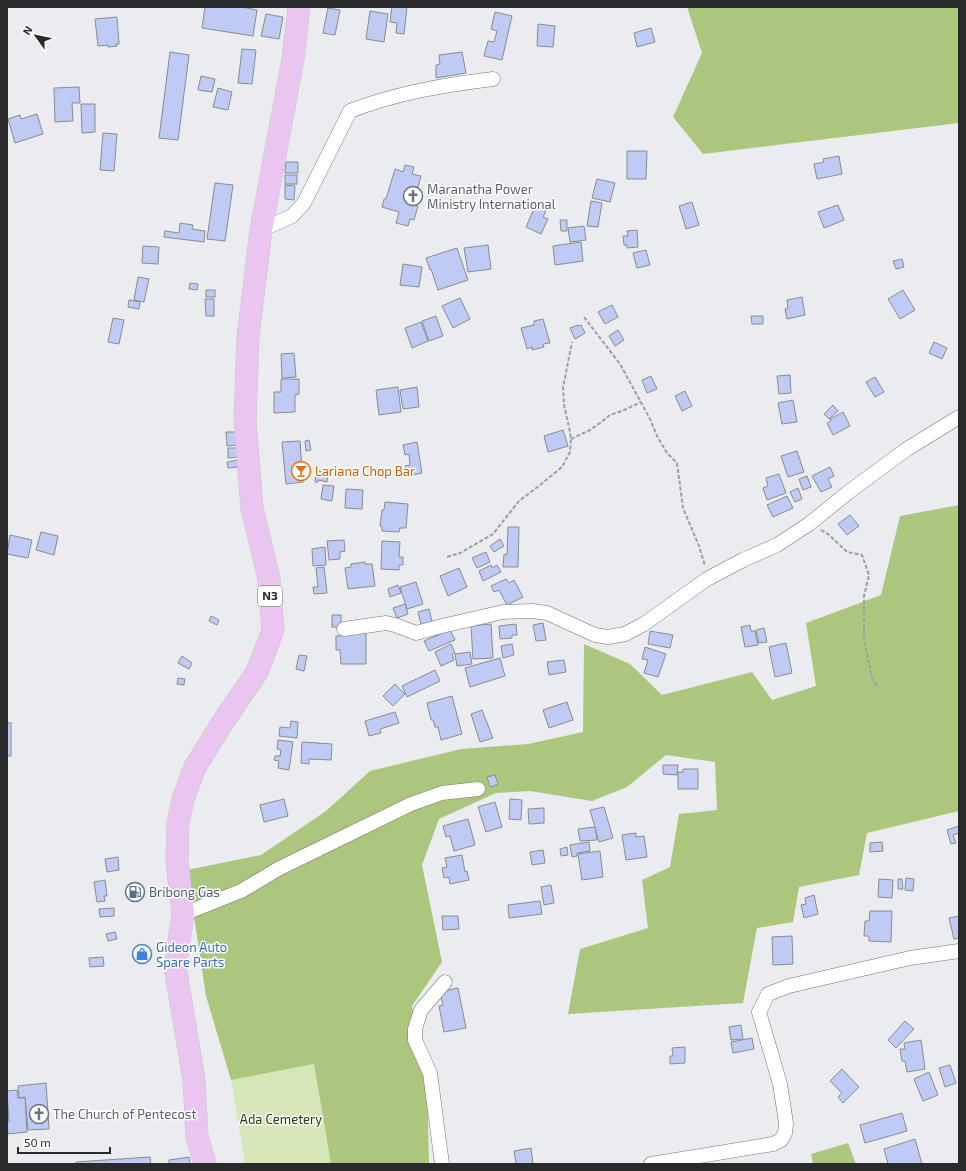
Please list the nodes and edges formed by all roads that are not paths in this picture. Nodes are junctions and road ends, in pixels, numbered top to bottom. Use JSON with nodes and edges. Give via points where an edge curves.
{"nodes":[{"id":1,"x":298,"y":7,"type":"edge"},
{"id":2,"x":493,"y":79,"type":"dead end"},
{"id":3,"x":261,"y":230,"type":"junction"},
{"id":4,"x":959,"y":417,"type":"edge"},
{"id":5,"x":344,"y":628,"type":"dead end"},
{"id":6,"x":478,"y":789,"type":"dead end"},
{"id":7,"x":183,"y":914,"type":"junction"},
{"id":8,"x":959,"y":951,"type":"edge"},
{"id":9,"x":445,"y":982,"type":"dead end"},
{"id":10,"x":205,"y":1164,"type":"edge"},
{"id":11,"x":442,"y":1164,"type":"edge"},
{"id":12,"x":651,"y":1164,"type":"edge"}],
"edges":[{"from":1,"to":3,"type":"main road","number":"N3","via":[[293,59]]},
{"from":2,"to":3,"type":"street","via":[[428,88],[350,111],[304,203],[292,216]]},
{"from":3,"to":7,"type":"main road","number":"N3","via":[[248,337],[245,421],[252,508],[269,579],[273,630],[257,672],[195,767],[183,800],[178,824],[177,860]]},
{"from":4,"to":5,"type":"street","via":[[907,449],[809,524],[777,545],[707,579],[626,634],[608,637],[594,635],[547,613],[532,611],[503,612],[416,633],[386,624]]},
{"from":6,"to":7,"type":"street","via":[[442,793],[410,804],[278,869],[241,891]]},
{"from":7,"to":10,"type":"main road","number":"N3","via":[[175,967],[194,1080],[197,1136]]},
{"from":8,"to":12,"type":"street","via":[[910,958],[789,986],[768,994],[759,1012],[780,1084],[786,1123],[786,1132],[781,1140],[773,1144]]},
{"from":9,"to":11,"type":"street","via":[[421,1010],[415,1029],[415,1040],[430,1073]]}]}
